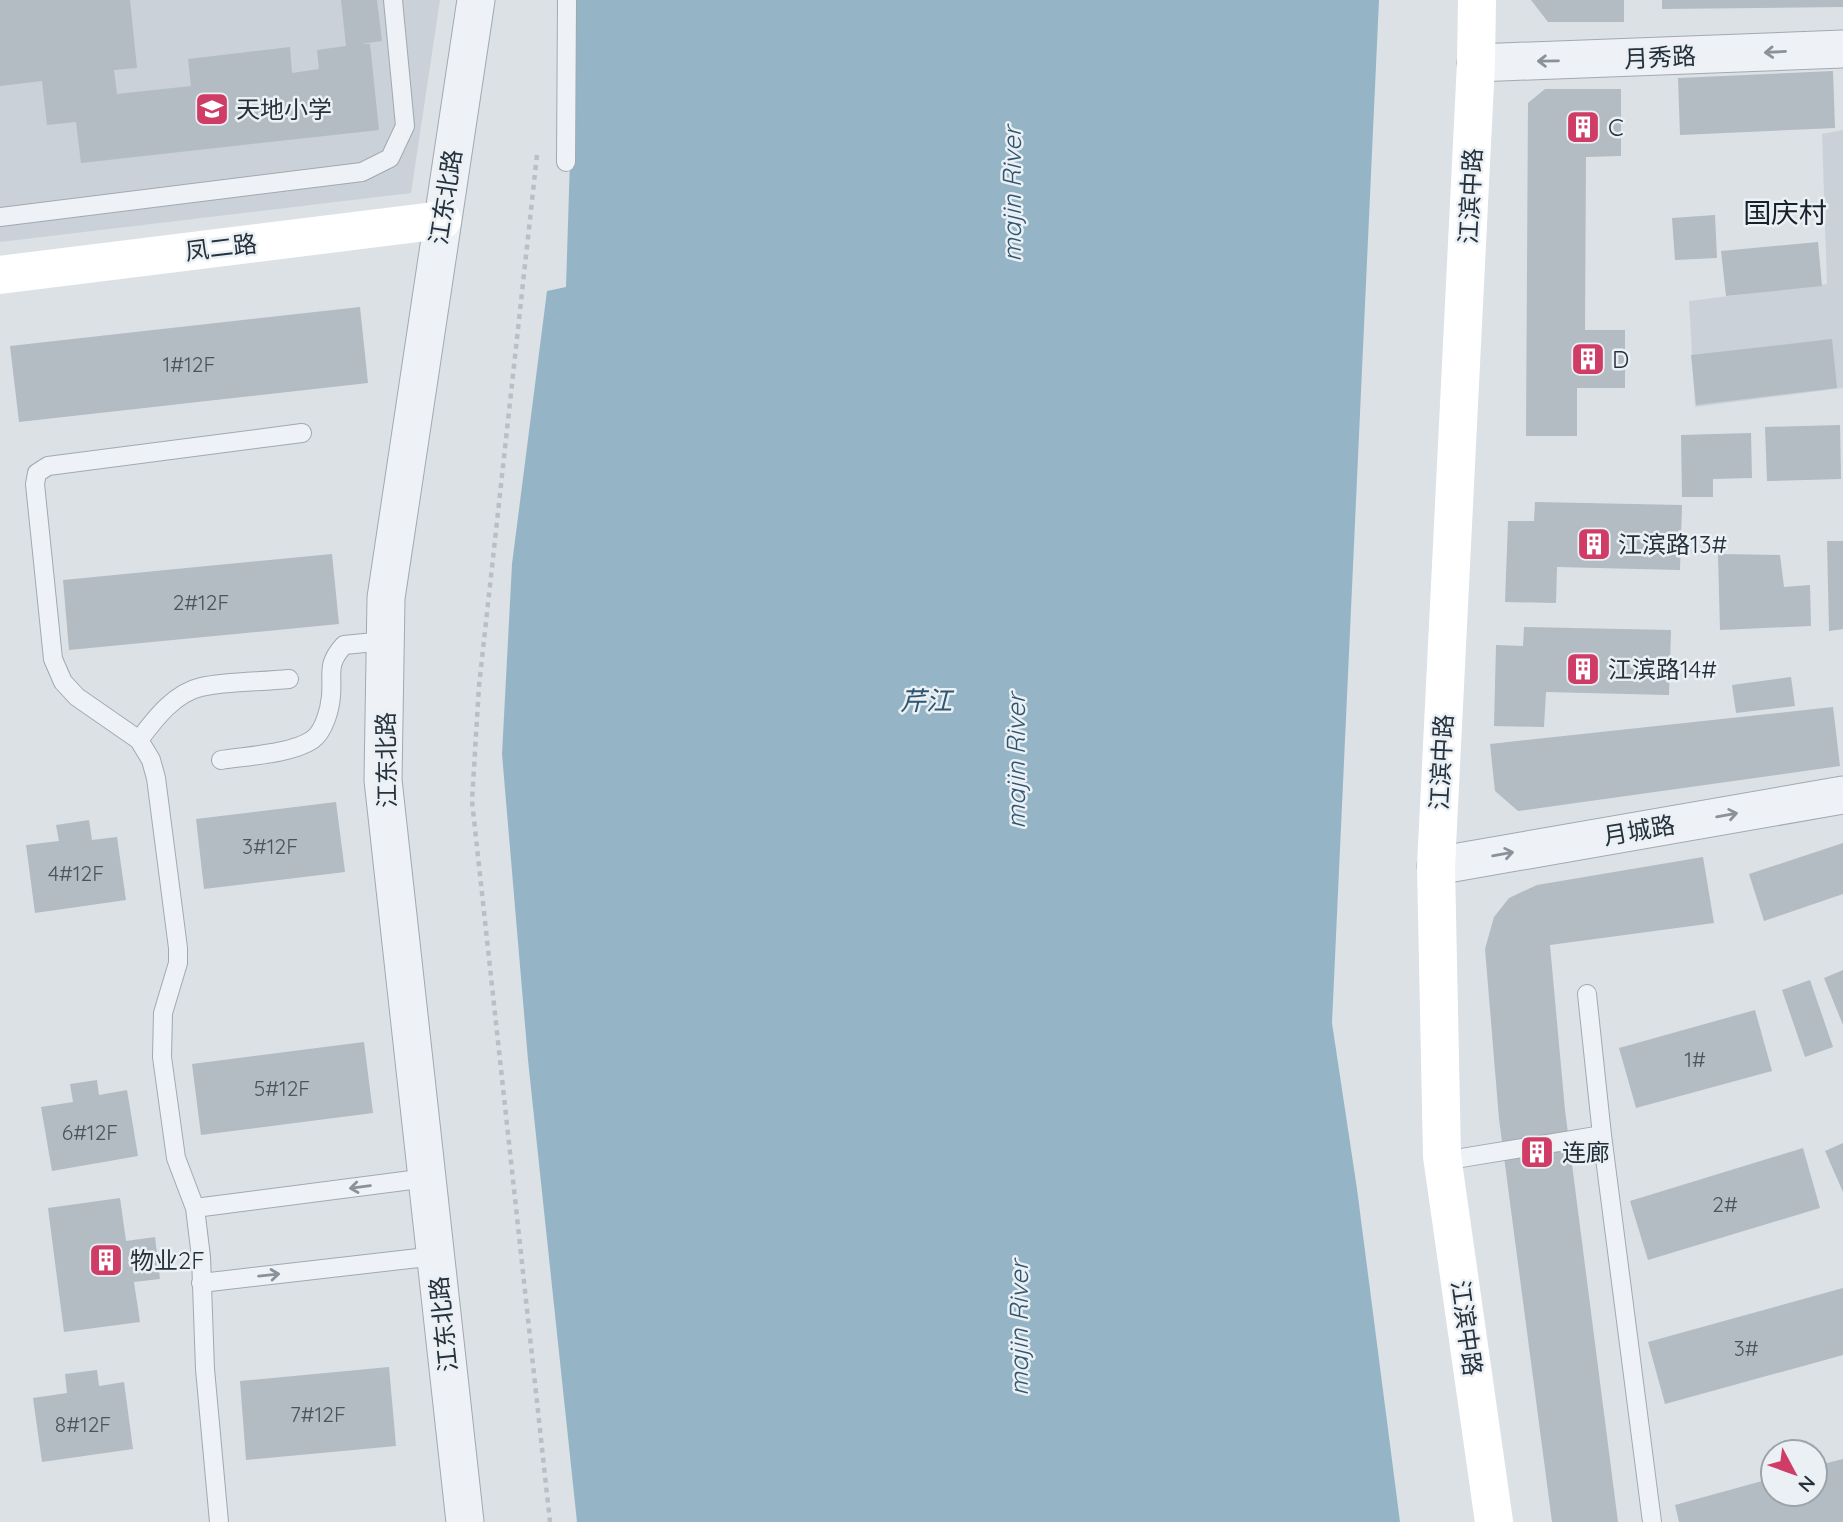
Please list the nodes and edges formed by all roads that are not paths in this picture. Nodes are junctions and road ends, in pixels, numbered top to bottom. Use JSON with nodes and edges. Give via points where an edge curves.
{"nodes":[{"id":1,"x":393,"y":0,"type":"edge"},
{"id":2,"x":476,"y":0,"type":"edge"},
{"id":3,"x":567,"y":0,"type":"edge"},
{"id":4,"x":1477,"y":0,"type":"edge"},
{"id":5,"x":1843,"y":48,"type":"edge"},
{"id":6,"x":1476,"y":63,"type":"junction"},
{"id":7,"x":566,"y":162,"type":"dead end"},
{"id":8,"x":0,"y":217,"type":"edge"},
{"id":9,"x":442,"y":220,"type":"junction"},
{"id":10,"x":0,"y":275,"type":"edge"},
{"id":11,"x":302,"y":433,"type":"dead end"},
{"id":12,"x":385,"y":640,"type":"junction"},
{"id":13,"x":289,"y":679,"type":"dead end"},
{"id":14,"x":139,"y":740,"type":"junction"},
{"id":15,"x":221,"y":760,"type":"dead end"},
{"id":16,"x":1843,"y":795,"type":"edge"},
{"id":17,"x":1436,"y":866,"type":"junction"},
{"id":18,"x":1587,"y":994,"type":"dead end"},
{"id":19,"x":1602,"y":1135,"type":"junction"},
{"id":20,"x":1443,"y":1161,"type":"junction"},
{"id":21,"x":427,"y":1178,"type":"junction"},
{"id":22,"x":195,"y":1208,"type":"junction"},
{"id":23,"x":436,"y":1256,"type":"junction"},
{"id":24,"x":201,"y":1283,"type":"junction"},
{"id":25,"x":219,"y":1522,"type":"edge"},
{"id":26,"x":466,"y":1522,"type":"edge"},
{"id":27,"x":1494,"y":1522,"type":"edge"},
{"id":28,"x":1652,"y":1522,"type":"edge"}],
"edges":[{"from":1,"to":8,"type":"lane","via":[[405,126],[390,158],[362,172]]},
{"from":2,"to":9,"type":"street","name":"江东北路"},
{"from":3,"to":7,"type":"lane"},
{"from":4,"to":6,"type":"main road","name":"江滨中路"},
{"from":5,"to":6,"type":"street","name":"月秀路","one_way":true},
{"from":6,"to":17,"type":"main road","name":"江滨中路"},
{"from":9,"to":10,"type":"main road","name":"凤二路"},
{"from":9,"to":12,"type":"street","name":"江东北路","via":[[386,598]]},
{"from":11,"to":14,"type":"lane","via":[[48,466],[37,473],[53,659],[77,697]]},
{"from":12,"to":15,"type":"lane","via":[[344,645],[335,655],[330,669],[331,697],[324,724],[313,740]]},
{"from":12,"to":21,"type":"street","name":"江东北路","via":[[383,780]]},
{"from":13,"to":14,"type":"lane","via":[[199,687],[178,698]]},
{"from":14,"to":22,"type":"lane","via":[[156,778],[178,948],[163,1013],[162,1057],[176,1158]]},
{"from":17,"to":16,"type":"street","name":"月城路","one_way":true},
{"from":17,"to":20,"type":"main road","name":"江滨中路"},
{"from":18,"to":19,"type":"lane"},
{"from":19,"to":20,"type":"lane"},
{"from":19,"to":28,"type":"lane"},
{"from":20,"to":27,"type":"main road","name":"江滨中路"},
{"from":21,"to":22,"type":"lane","one_way":true},
{"from":21,"to":23,"type":"street","name":"江东北路"},
{"from":22,"to":24,"type":"lane"},
{"from":24,"to":23,"type":"lane","one_way":true},
{"from":23,"to":26,"type":"street","name":"江东北路"},
{"from":24,"to":25,"type":"lane"}]}
